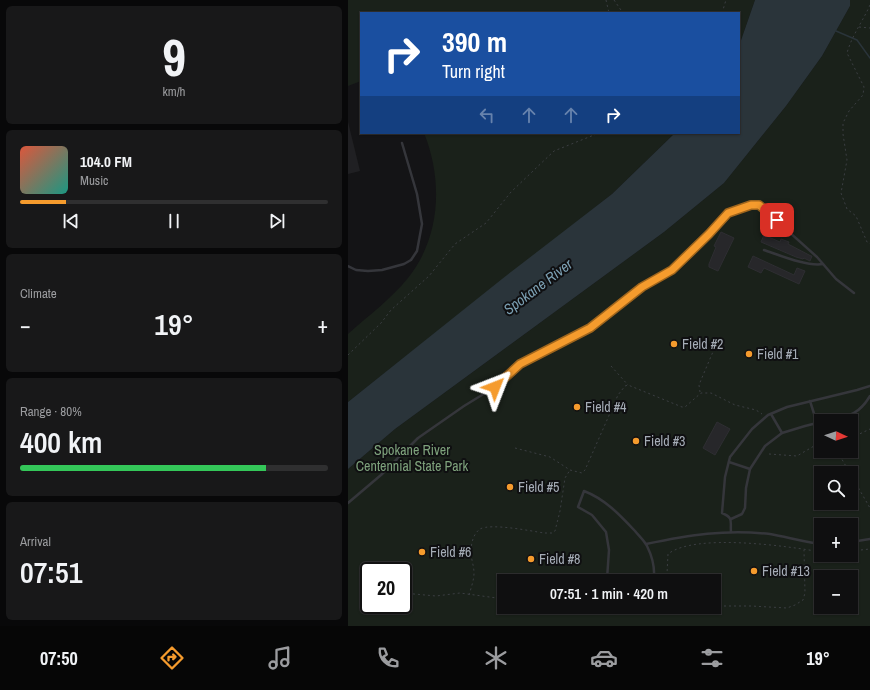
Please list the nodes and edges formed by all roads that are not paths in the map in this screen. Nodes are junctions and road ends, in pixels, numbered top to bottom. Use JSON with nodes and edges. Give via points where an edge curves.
{"nodes":[{"id":1,"x":402,"y":143,"type":"dead end"},
{"id":2,"x":764,"y":250,"type":"dead end"},
{"id":3,"x":823,"y":264,"type":"junction"},
{"id":4,"x":348,"y":266,"type":"edge"},
{"id":5,"x":854,"y":293,"type":"dead end"},
{"id":6,"x":870,"y":386,"type":"edge"},
{"id":7,"x":870,"y":396,"type":"edge"},
{"id":8,"x":810,"y":401,"type":"junction"},
{"id":9,"x":771,"y":414,"type":"junction"},
{"id":10,"x":814,"y":414,"type":"edge"},
{"id":11,"x":855,"y":414,"type":"edge"},
{"id":12,"x":814,"y":424,"type":"edge"},
{"id":13,"x":782,"y":433,"type":"junction"},
{"id":14,"x":729,"y":462,"type":"junction"},
{"id":15,"x":750,"y":469,"type":"junction"},
{"id":16,"x":348,"y":503,"type":"edge"},
{"id":17,"x":731,"y":520,"type":"junction"},
{"id":18,"x":731,"y":532,"type":"junction"},
{"id":19,"x":870,"y":539,"type":"edge"},
{"id":20,"x":858,"y":541,"type":"edge"},
{"id":21,"x":814,"y":543,"type":"edge"},
{"id":22,"x":646,"y":544,"type":"junction"},
{"id":23,"x":607,"y":574,"type":"edge"},
{"id":24,"x":654,"y":574,"type":"edge"}],
"edges":[{"from":1,"to":4,"type":"lane","via":[[417,194],[422,224],[417,251],[411,260],[404,264],[382,270],[356,270]]},
{"from":2,"to":3,"type":"lane","via":[[800,262]]},
{"from":3,"to":5,"type":"lane","via":[[836,279]]},
{"from":3,"to":16,"type":"lane","via":[[759,205],[728,213],[672,270],[642,287],[590,328],[520,364],[495,387],[418,438]]},
{"from":6,"to":8,"type":"lane"},
{"from":7,"to":11,"type":"lane"},
{"from":8,"to":9,"type":"lane"},
{"from":8,"to":10,"type":"lane"},
{"from":9,"to":13,"type":"lane"},
{"from":9,"to":14,"type":"lane","via":[[752,429],[730,457]]},
{"from":12,"to":13,"type":"lane"},
{"from":13,"to":15,"type":"lane","via":[[765,446]]},
{"from":14,"to":15,"type":"lane"},
{"from":14,"to":17,"type":"lane","via":[[722,513]]},
{"from":15,"to":17,"type":"lane","via":[[745,508],[742,514]]},
{"from":17,"to":18,"type":"lane"},
{"from":18,"to":21,"type":"lane","via":[[769,534]]},
{"from":18,"to":22,"type":"lane","via":[[702,533]]},
{"from":19,"to":20,"type":"lane"},
{"from":22,"to":23,"type":"lane","via":[[610,505],[584,491],[578,507],[592,514],[606,532],[609,550]]},
{"from":22,"to":24,"type":"lane"}]}
